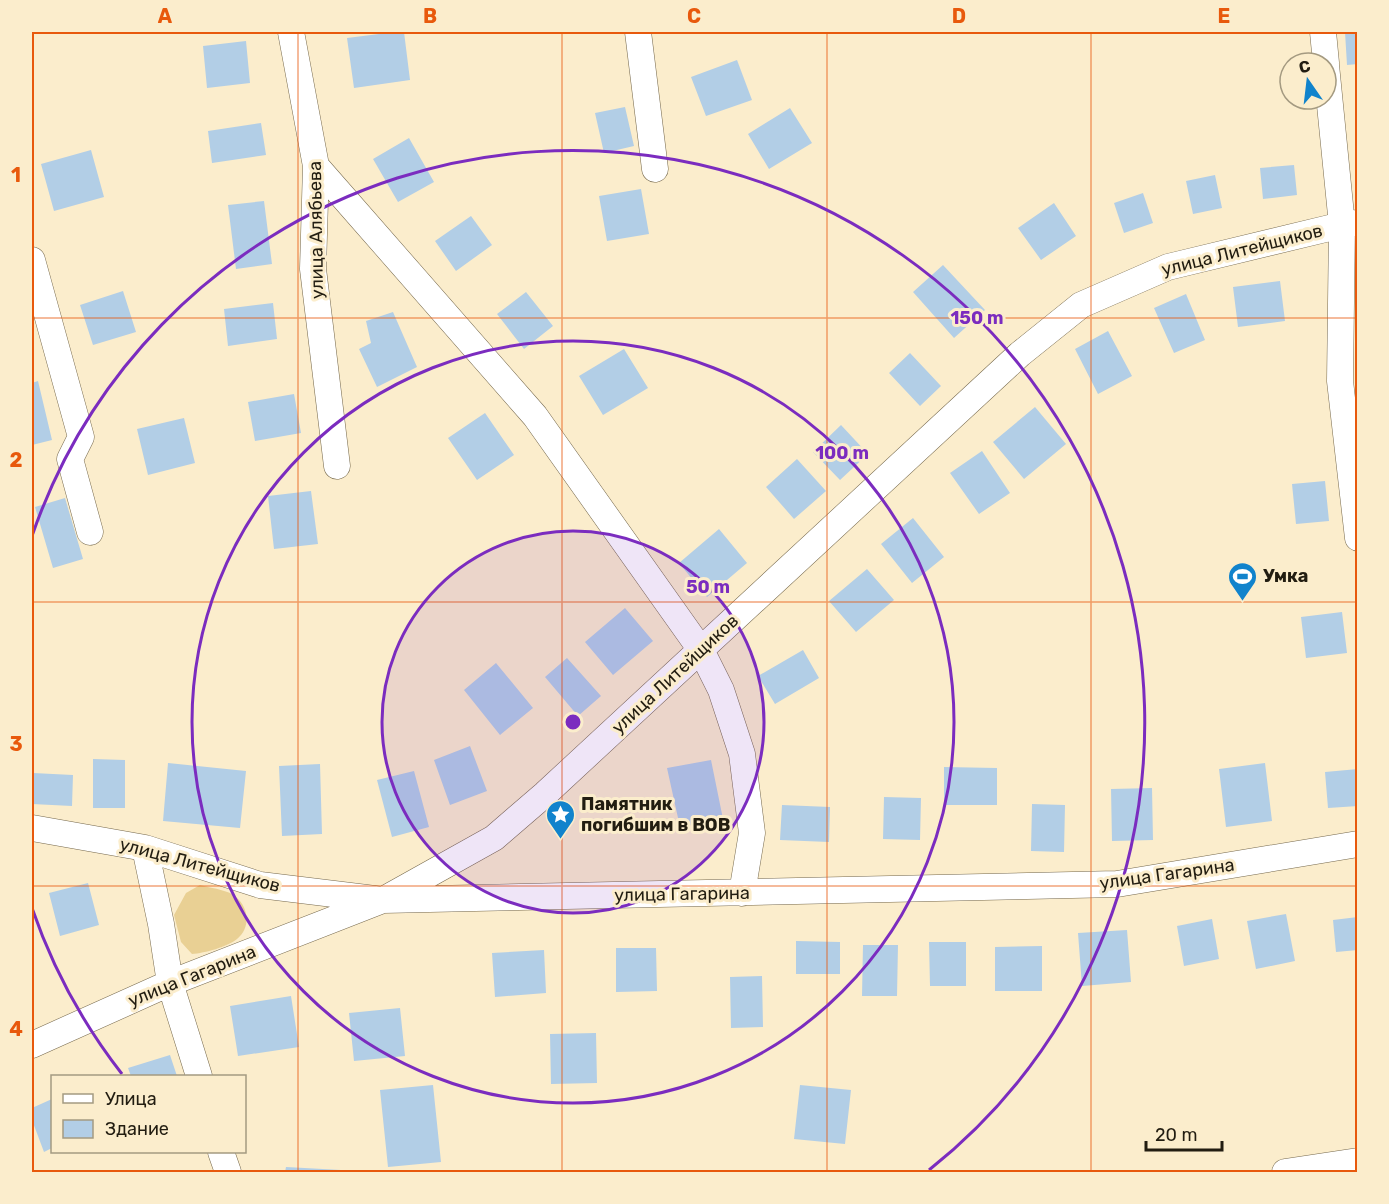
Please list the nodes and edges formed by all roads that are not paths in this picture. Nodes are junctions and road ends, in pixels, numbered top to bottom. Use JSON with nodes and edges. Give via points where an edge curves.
{"nodes":[{"id":1,"x":291,"y":32,"type":"edge"},
{"id":2,"x":638,"y":32,"type":"edge"},
{"id":3,"x":1323,"y":32,"type":"edge"},
{"id":4,"x":1325,"y":51,"type":"edge"},
{"id":5,"x":1333,"y":111,"type":"edge"},
{"id":6,"x":316,"y":166,"type":"junction"},
{"id":7,"x":655,"y":169,"type":"dead end"},
{"id":8,"x":1350,"y":224,"type":"edge"},
{"id":9,"x":32,"y":260,"type":"edge"},
{"id":10,"x":337,"y":466,"type":"dead end"},
{"id":11,"x":90,"y":532,"type":"dead end"},
{"id":12,"x":1358,"y":538,"type":"edge"},
{"id":13,"x":700,"y":650,"type":"junction"},
{"id":14,"x":32,"y":828,"type":"edge"},
{"id":15,"x":1358,"y":843,"type":"edge"},
{"id":16,"x":145,"y":848,"type":"junction"},
{"id":17,"x":742,"y":893,"type":"junction"},
{"id":18,"x":383,"y":900,"type":"junction"},
{"id":19,"x":170,"y":983,"type":"junction"},
{"id":20,"x":32,"y":1045,"type":"edge"},
{"id":21,"x":198,"y":1075,"type":"edge"},
{"id":22,"x":221,"y":1153,"type":"edge"},
{"id":23,"x":1358,"y":1161,"type":"edge"},
{"id":24,"x":228,"y":1173,"type":"edge"},
{"id":25,"x":1285,"y":1173,"type":"edge"}],
"edges":[{"from":1,"to":6,"type":"street","name":"улица Алябьева"},
{"from":2,"to":7,"type":"street"},
{"from":3,"to":4,"type":"street"},
{"from":5,"to":8,"type":"street"},
{"from":6,"to":10,"type":"street","name":"улица Алябьева","via":[[313,269]]},
{"from":6,"to":13,"type":"street","via":[[535,416]]},
{"from":8,"to":12,"type":"street","via":[[1340,381]]},
{"from":8,"to":13,"type":"street","name":"улица Литейщиков","via":[[1168,267],[1081,305],[1020,354]]},
{"from":9,"to":11,"type":"street","via":[[81,437],[70,459]]},
{"from":13,"to":17,"type":"street","via":[[721,690],[742,754],[752,833]]},
{"from":13,"to":18,"type":"street","name":"улица Литейщиков","via":[[494,838]]},
{"from":14,"to":16,"type":"street","name":"улица Литейщиков"},
{"from":15,"to":17,"type":"street","name":"улица Гагарина","via":[[1117,884]]},
{"from":16,"to":18,"type":"street","name":"улица Литейщиков","via":[[261,885]]},
{"from":16,"to":19,"type":"street"},
{"from":17,"to":18,"type":"street","name":"улица Гагарина"},
{"from":18,"to":19,"type":"street","name":"улица Гагарина"},
{"from":19,"to":20,"type":"street","name":"улица Гагарина"},
{"from":19,"to":21,"type":"street"},
{"from":22,"to":24,"type":"street"},
{"from":23,"to":25,"type":"street"}]}
